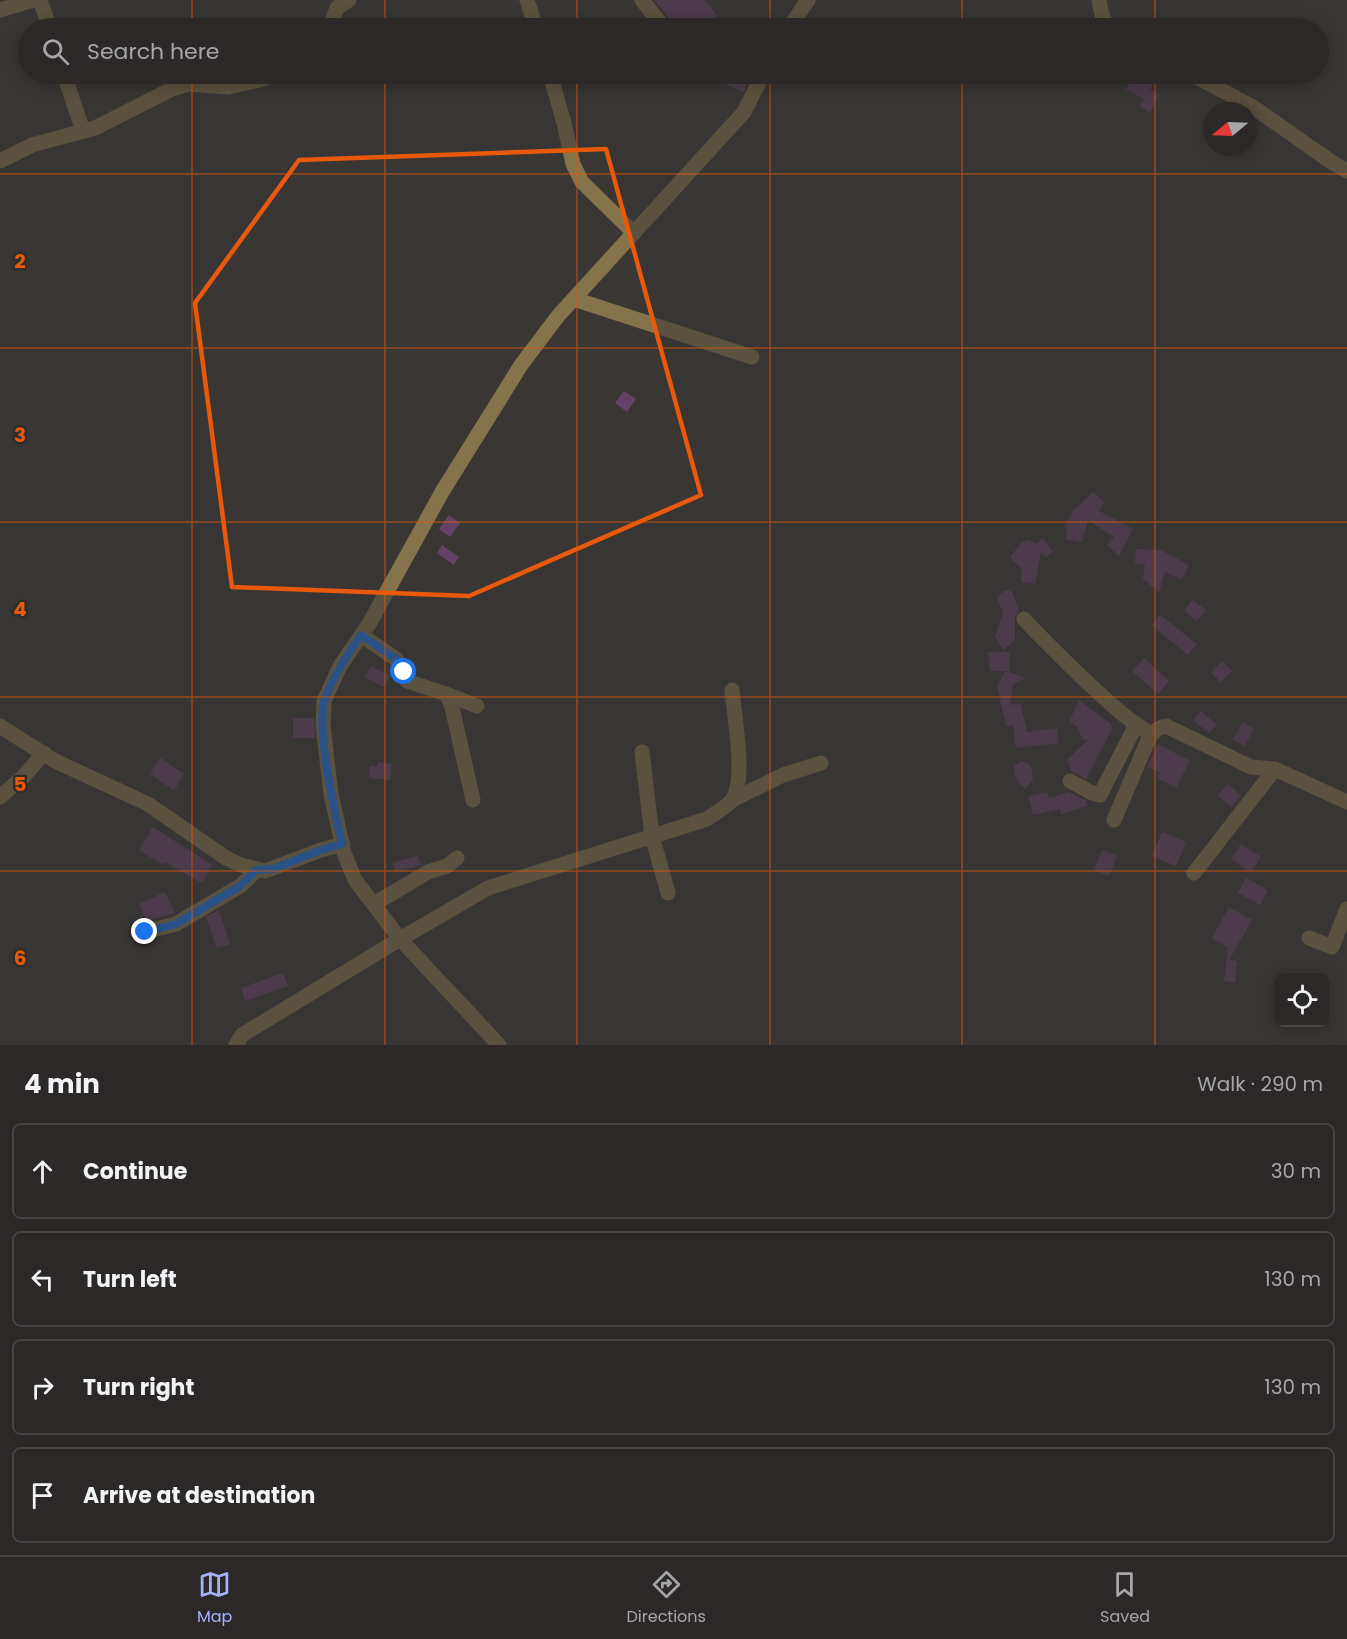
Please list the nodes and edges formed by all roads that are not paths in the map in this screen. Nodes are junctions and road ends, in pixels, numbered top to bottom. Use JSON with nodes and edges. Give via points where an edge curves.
{"nodes":[{"id":1,"x":33,"y":0,"type":"edge"},
{"id":2,"x":40,"y":0,"type":"edge"},
{"id":3,"x":349,"y":0,"type":"edge"},
{"id":4,"x":527,"y":0,"type":"edge"},
{"id":5,"x":642,"y":0,"type":"edge"},
{"id":6,"x":808,"y":0,"type":"edge"},
{"id":7,"x":1099,"y":0,"type":"edge"},
{"id":8,"x":0,"y":10,"type":"edge"},
{"id":9,"x":46,"y":18,"type":"edge"},
{"id":10,"x":334,"y":18,"type":"edge"},
{"id":11,"x":533,"y":18,"type":"edge"},
{"id":12,"x":656,"y":18,"type":"edge"},
{"id":13,"x":796,"y":18,"type":"edge"},
{"id":14,"x":1102,"y":18,"type":"edge"},
{"id":15,"x":67,"y":84,"type":"edge"},
{"id":16,"x":188,"y":84,"type":"edge"},
{"id":17,"x":188,"y":84,"type":"edge"},
{"id":18,"x":241,"y":84,"type":"edge"},
{"id":19,"x":552,"y":84,"type":"edge"},
{"id":20,"x":758,"y":84,"type":"edge"},
{"id":21,"x":1210,"y":84,"type":"edge"},
{"id":22,"x":83,"y":131,"type":"junction"},
{"id":23,"x":0,"y":161,"type":"edge"},
{"id":24,"x":1347,"y":171,"type":"edge"},
{"id":25,"x":634,"y":233,"type":"junction"},
{"id":26,"x":574,"y":299,"type":"junction"},
{"id":27,"x":752,"y":357,"type":"dead end"},
{"id":28,"x":1024,"y":619,"type":"dead end"},
{"id":29,"x":361,"y":635,"type":"junction"},
{"id":30,"x":732,"y":690,"type":"dead end"},
{"id":31,"x":446,"y":694,"type":"junction"},
{"id":32,"x":477,"y":706,"type":"dead end"},
{"id":33,"x":1136,"y":725,"type":"junction"},
{"id":34,"x":0,"y":726,"type":"edge"},
{"id":35,"x":1152,"y":734,"type":"junction"},
{"id":36,"x":642,"y":752,"type":"dead end"},
{"id":37,"x":44,"y":753,"type":"junction"},
{"id":38,"x":821,"y":763,"type":"dead end"},
{"id":39,"x":1275,"y":770,"type":"junction"},
{"id":40,"x":1070,"y":781,"type":"dead end"},
{"id":41,"x":0,"y":797,"type":"edge"},
{"id":42,"x":473,"y":800,"type":"dead end"},
{"id":43,"x":732,"y":800,"type":"junction"},
{"id":44,"x":1347,"y":802,"type":"edge"},
{"id":45,"x":1114,"y":820,"type":"dead end"},
{"id":46,"x":652,"y":836,"type":"junction"},
{"id":47,"x":342,"y":844,"type":"junction"},
{"id":48,"x":457,"y":858,"type":"dead end"},
{"id":49,"x":256,"y":870,"type":"junction"},
{"id":50,"x":1194,"y":873,"type":"dead end"},
{"id":51,"x":668,"y":893,"type":"dead end"},
{"id":52,"x":374,"y":904,"type":"junction"},
{"id":53,"x":1347,"y":909,"type":"edge"},
{"id":54,"x":145,"y":932,"type":"dead end"},
{"id":55,"x":1309,"y":938,"type":"dead end"},
{"id":56,"x":400,"y":939,"type":"junction"},
{"id":57,"x":236,"y":1045,"type":"edge"},
{"id":58,"x":499,"y":1045,"type":"edge"}],
"edges":[{"from":1,"to":8,"type":"street"},
{"from":2,"to":9,"type":"street"},
{"from":3,"to":10,"type":"street","via":[[337,8]]},
{"from":4,"to":11,"type":"street"},
{"from":5,"to":12,"type":"street"},
{"from":6,"to":13,"type":"street"},
{"from":7,"to":14,"type":"street"},
{"from":15,"to":22,"type":"street"},
{"from":16,"to":18,"type":"street"},
{"from":17,"to":22,"type":"street"},
{"from":19,"to":25,"type":"street","via":[[573,164],[582,182]]},
{"from":20,"to":25,"type":"street","via":[[744,112]]},
{"from":21,"to":24,"type":"street","via":[[1253,107]]},
{"from":22,"to":23,"type":"street","via":[[32,145]]},
{"from":25,"to":26,"type":"street"},
{"from":26,"to":27,"type":"street"},
{"from":26,"to":29,"type":"street","via":[[521,365],[442,492]]},
{"from":28,"to":33,"type":"street"},
{"from":29,"to":31,"type":"street","via":[[396,659],[408,681]]},
{"from":29,"to":47,"type":"street","via":[[340,666],[324,701],[331,794]]},
{"from":30,"to":43,"type":"street","via":[[739,764],[738,789]]},
{"from":31,"to":32,"type":"street"},
{"from":31,"to":42,"type":"street"},
{"from":33,"to":35,"type":"street"},
{"from":33,"to":40,"type":"street","via":[[1100,795]]},
{"from":34,"to":37,"type":"street"},
{"from":35,"to":39,"type":"street","via":[[1166,726],[1251,767]]},
{"from":35,"to":45,"type":"street"},
{"from":36,"to":46,"type":"street"},
{"from":37,"to":41,"type":"street"},
{"from":37,"to":49,"type":"street","via":[[148,804],[226,858]]},
{"from":38,"to":43,"type":"street","via":[[783,775]]},
{"from":39,"to":44,"type":"street"},
{"from":39,"to":50,"type":"street"},
{"from":43,"to":46,"type":"street","via":[[707,819]]},
{"from":46,"to":51,"type":"street"},
{"from":46,"to":56,"type":"street","via":[[488,888]]},
{"from":47,"to":49,"type":"street","via":[[273,869]]},
{"from":47,"to":52,"type":"street","via":[[355,880]]},
{"from":48,"to":52,"type":"street"},
{"from":49,"to":54,"type":"street","via":[[240,886],[176,924]]},
{"from":52,"to":56,"type":"street"},
{"from":53,"to":55,"type":"street","via":[[1332,947]]},
{"from":56,"to":57,"type":"street","via":[[242,1035]]},
{"from":56,"to":58,"type":"street"}]}
